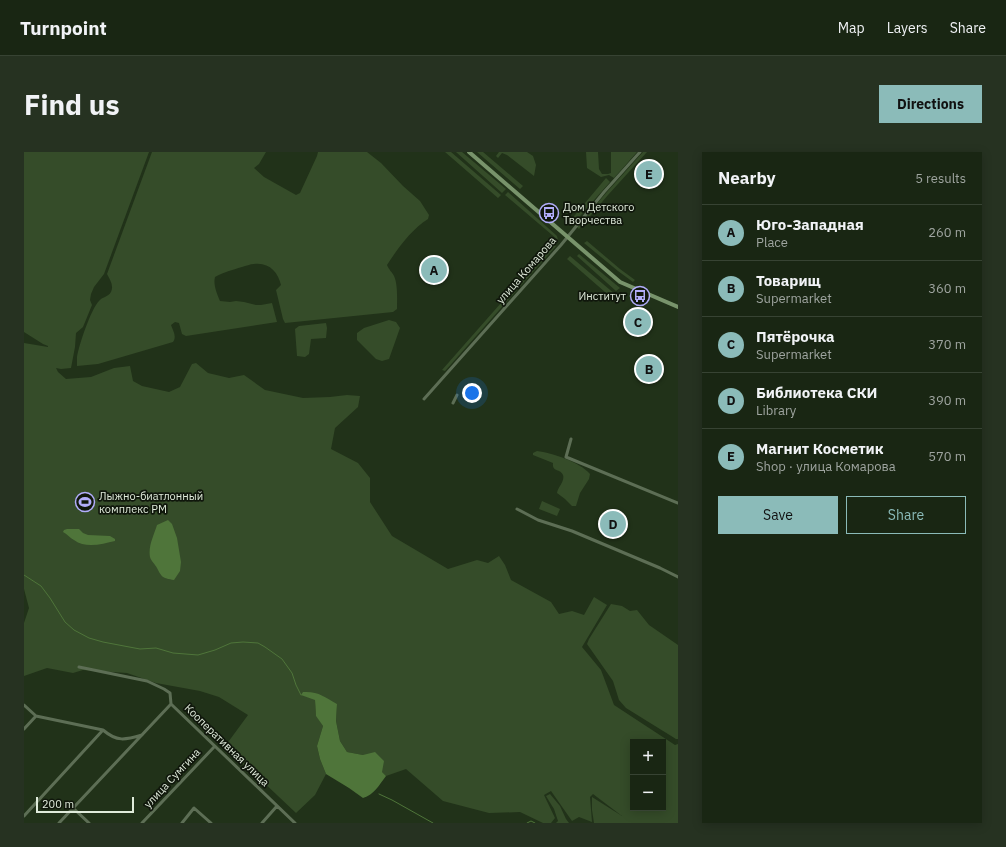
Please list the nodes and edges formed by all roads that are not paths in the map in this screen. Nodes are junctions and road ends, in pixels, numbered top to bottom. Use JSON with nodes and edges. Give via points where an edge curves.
{"nodes":[{"id":1,"x":469,"y":152,"type":"edge"},
{"id":2,"x":640,"y":152,"type":"edge"},
{"id":3,"x":567,"y":237,"type":"junction"},
{"id":4,"x":678,"y":307,"type":"edge"},
{"id":5,"x":457,"y":395,"type":"dead end"},
{"id":6,"x":424,"y":399,"type":"dead end"},
{"id":7,"x":453,"y":403,"type":"dead end"},
{"id":8,"x":571,"y":439,"type":"dead end"},
{"id":9,"x":678,"y":503,"type":"edge"},
{"id":10,"x":517,"y":509,"type":"dead end"},
{"id":11,"x":678,"y":577,"type":"edge"},
{"id":12,"x":79,"y":667,"type":"dead end"},
{"id":13,"x":171,"y":704,"type":"junction"},
{"id":14,"x":24,"y":705,"type":"edge"},
{"id":15,"x":36,"y":716,"type":"junction"},
{"id":16,"x":24,"y":729,"type":"edge"},
{"id":17,"x":103,"y":730,"type":"junction"},
{"id":18,"x":142,"y":735,"type":"junction"},
{"id":19,"x":215,"y":746,"type":"junction"},
{"id":20,"x":277,"y":806,"type":"junction"},
{"id":21,"x":73,"y":808,"type":"junction"},
{"id":22,"x":24,"y":816,"type":"edge"},
{"id":23,"x":59,"y":823,"type":"edge"},
{"id":24,"x":89,"y":823,"type":"edge"},
{"id":25,"x":142,"y":823,"type":"edge"},
{"id":26,"x":182,"y":823,"type":"edge"},
{"id":27,"x":211,"y":823,"type":"edge"},
{"id":28,"x":262,"y":823,"type":"edge"},
{"id":29,"x":295,"y":823,"type":"edge"}],
"edges":[{"from":1,"to":3,"type":"main road"},
{"from":2,"to":3,"type":"street","name":"улица Комарова"},
{"from":3,"to":4,"type":"main road","via":[[620,282]]},
{"from":3,"to":6,"type":"street","name":"улица Комарова"},
{"from":5,"to":7,"type":"street"},
{"from":8,"to":9,"type":"street","via":[[566,457]]},
{"from":10,"to":11,"type":"street"},
{"from":12,"to":13,"type":"street","name":"Кооперативная улица","via":[[147,681],[164,688],[170,694]]},
{"from":13,"to":18,"type":"street"},
{"from":13,"to":19,"type":"street","name":"Кооперативная улица"},
{"from":14,"to":15,"type":"street"},
{"from":15,"to":16,"type":"street"},
{"from":15,"to":17,"type":"street"},
{"from":17,"to":18,"type":"street","via":[[117,739],[124,740]]},
{"from":17,"to":22,"type":"street"},
{"from":18,"to":21,"type":"street"},
{"from":19,"to":20,"type":"street","name":"Кооперативная улица"},
{"from":19,"to":25,"type":"street","name":"улица Сумгина"},
{"from":20,"to":28,"type":"street"},
{"from":20,"to":29,"type":"street","name":"Кооперативная улица"},
{"from":21,"to":23,"type":"street"},
{"from":21,"to":24,"type":"street"},
{"from":26,"to":27,"type":"street","via":[[194,808]]}]}
